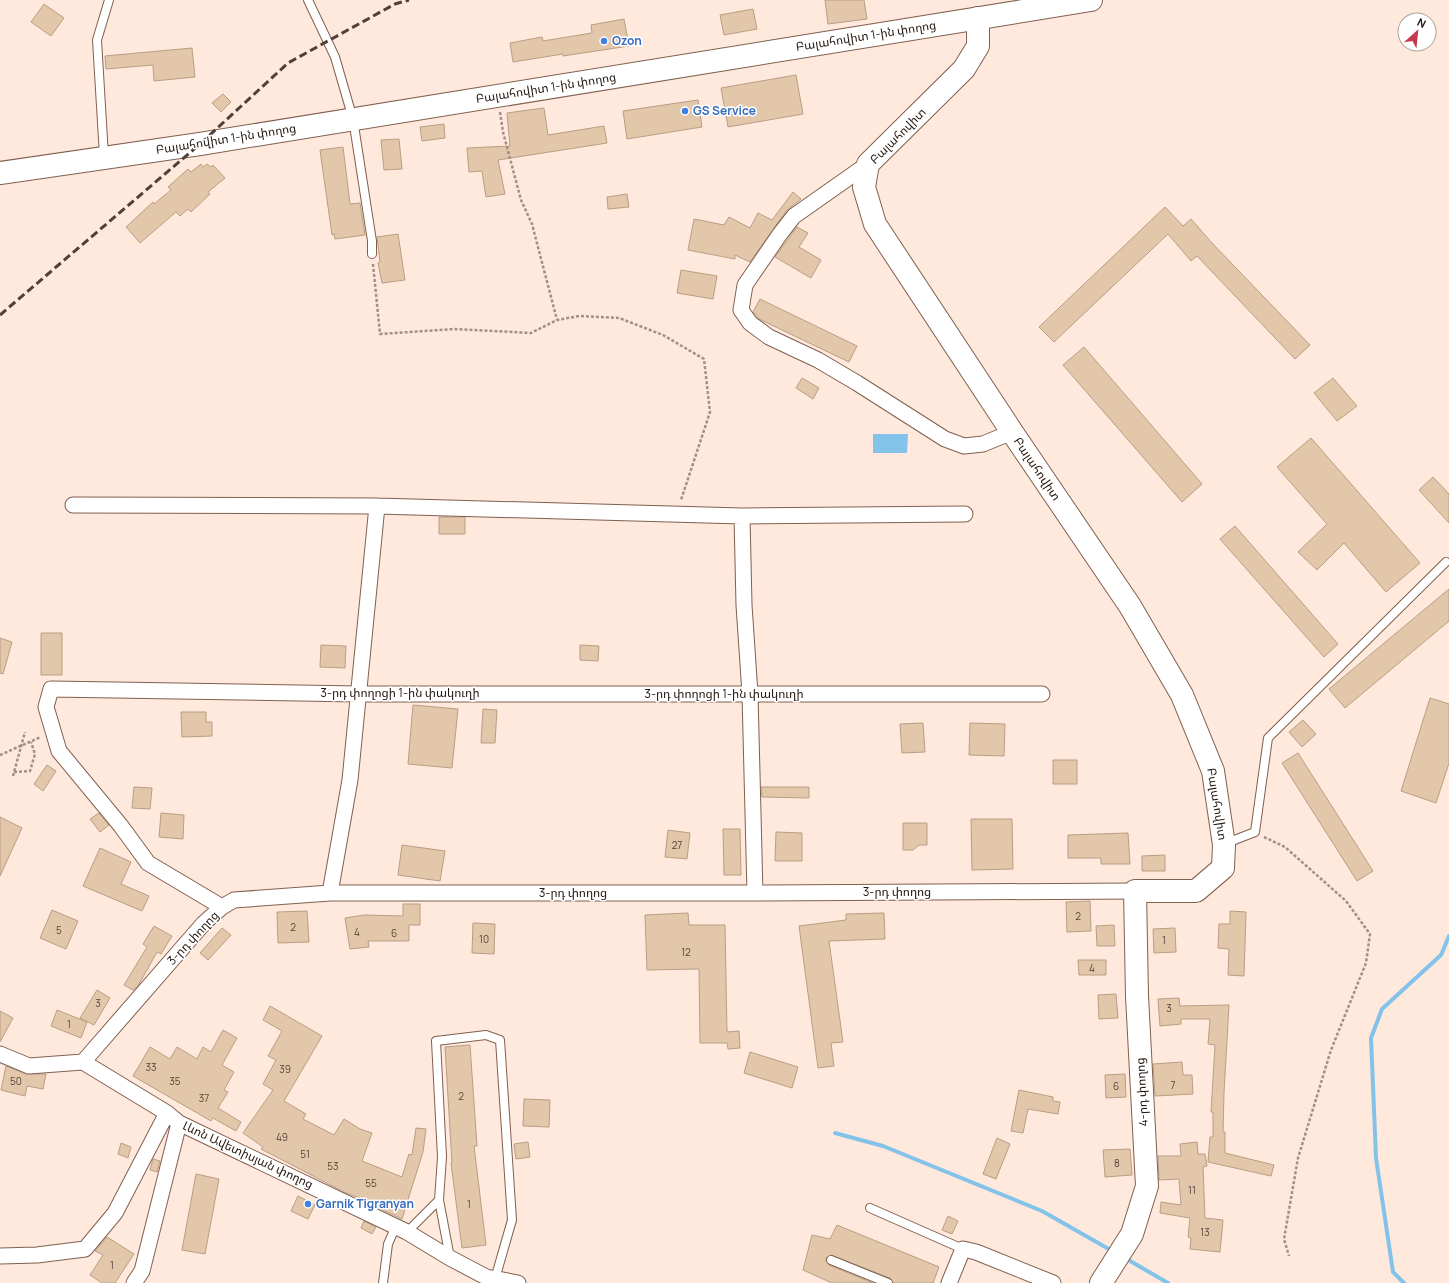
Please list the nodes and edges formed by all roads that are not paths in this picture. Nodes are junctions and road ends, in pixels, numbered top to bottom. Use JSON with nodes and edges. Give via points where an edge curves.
{"nodes":[{"id":1,"x":109,"y":0,"type":"edge"},
{"id":2,"x":308,"y":0,"type":"edge"},
{"id":3,"x":1091,"y":0,"type":"edge"},
{"id":4,"x":978,"y":18,"type":"junction"},
{"id":5,"x":353,"y":119,"type":"junction"},
{"id":6,"x":104,"y":157,"type":"junction"},
{"id":7,"x":868,"y":164,"type":"junction"},
{"id":8,"x":0,"y":173,"type":"edge"},
{"id":9,"x":372,"y":254,"type":"road end"},
{"id":10,"x":1012,"y":432,"type":"junction"},
{"id":11,"x":73,"y":505,"type":"dead end"},
{"id":12,"x":377,"y":506,"type":"junction"},
{"id":13,"x":965,"y":514,"type":"dead end"},
{"id":14,"x":742,"y":516,"type":"junction"},
{"id":15,"x":1446,"y":562,"type":"dead end"},
{"id":16,"x":358,"y":694,"type":"junction"},
{"id":17,"x":750,"y":694,"type":"junction"},
{"id":18,"x":1042,"y":694,"type":"dead end"},
{"id":19,"x":1224,"y":845,"type":"junction"},
{"id":20,"x":1135,"y":891,"type":"junction"},
{"id":21,"x":330,"y":893,"type":"junction"},
{"id":22,"x":755,"y":893,"type":"junction"},
{"id":23,"x":222,"y":907,"type":"junction"},
{"id":24,"x":0,"y":1054,"type":"edge"},
{"id":25,"x":83,"y":1062,"type":"junction"},
{"id":26,"x":167,"y":1113,"type":"junction"},
{"id":27,"x":179,"y":1123,"type":"junction"},
{"id":28,"x":439,"y":1200,"type":"junction"},
{"id":29,"x":870,"y":1208,"type":"dead end"},
{"id":30,"x":402,"y":1229,"type":"junction"},
{"id":31,"x":963,"y":1249,"type":"junction"},
{"id":32,"x":0,"y":1256,"type":"edge"},
{"id":33,"x":450,"y":1258,"type":"junction"},
{"id":34,"x":830,"y":1260,"type":"dead end"},
{"id":35,"x":139,"y":1279,"type":"edge"},
{"id":36,"x":495,"y":1279,"type":"junction"},
{"id":37,"x":383,"y":1283,"type":"edge"},
{"id":38,"x":518,"y":1283,"type":"edge"},
{"id":39,"x":888,"y":1283,"type":"edge"},
{"id":40,"x":949,"y":1283,"type":"edge"},
{"id":41,"x":1053,"y":1283,"type":"edge"},
{"id":42,"x":1101,"y":1283,"type":"edge"}],
"edges":[{"from":1,"to":6,"type":"lane","via":[[97,40]]},
{"from":2,"to":5,"type":"lane","via":[[335,57]]},
{"from":3,"to":4,"type":"street","name":"Բալահովիտ 1-ին փողոց"},
{"from":4,"to":5,"type":"street","name":"Բալահովիտ 1-ին փողոց"},
{"from":4,"to":7,"type":"street","name":"Բալահովիտ","via":[[978,46],[964,69]]},
{"from":5,"to":6,"type":"street","name":"Բալահովիտ 1-ին փողոց"},
{"from":5,"to":9,"type":"lane"},
{"from":6,"to":8,"type":"street","name":"Բալահովիտ 1-ին փողոց"},
{"from":7,"to":10,"type":"street","name":"Բալահովիտ","via":[[864,187],[875,224]]},
{"from":7,"to":10,"type":"street","via":[[794,216],[745,285],[741,310],[750,324],[769,337],[831,367],[945,439],[964,446],[983,444]]},
{"from":10,"to":19,"type":"street","name":"Բալահովիտ","via":[[1130,606],[1182,695],[1213,771]]},
{"from":11,"to":12,"type":"street"},
{"from":12,"to":14,"type":"street"},
{"from":12,"to":16,"type":"street"},
{"from":13,"to":14,"type":"street"},
{"from":14,"to":17,"type":"street"},
{"from":15,"to":19,"type":"lane","via":[[1268,738],[1255,832]]},
{"from":16,"to":17,"type":"street","name":"3-րդ փողոցի 1-ին փակուղի"},
{"from":16,"to":21,"type":"street","via":[[350,780]]},
{"from":16,"to":23,"type":"street","name":"3-րդ փողոցի 1-ին փակուղի","via":[[51,689],[46,707],[59,751],[148,863]]},
{"from":17,"to":18,"type":"street","name":"3-րդ փողոցի 1-ին փակուղի"},
{"from":17,"to":22,"type":"street"},
{"from":19,"to":20,"type":"street","name":"Բալահովիտ","via":[[1223,868],[1196,891]]},
{"from":20,"to":22,"type":"street","name":"3-րդ փողոց"},
{"from":20,"to":42,"type":"street","name":"4-րդ փողոց","via":[[1137,996],[1147,1186],[1132,1234]]},
{"from":21,"to":22,"type":"street","name":"3-րդ փողոց"},
{"from":21,"to":23,"type":"street","name":"3-րդ փողոց","via":[[234,900]]},
{"from":23,"to":25,"type":"street","name":"3-րդ փողոց","via":[[204,923]]},
{"from":24,"to":25,"type":"street","via":[[29,1066]]},
{"from":25,"to":26,"type":"street","name":"Լևոն Ավետիսյան փողոց"},
{"from":26,"to":27,"type":"street","name":"Լևոն Ավետիսյան փողոց"},
{"from":26,"to":32,"type":"street","via":[[115,1213],[85,1249]]},
{"from":27,"to":30,"type":"street","name":"Լևոն Ավետիսյան փողոց"},
{"from":27,"to":35,"type":"street"},
{"from":28,"to":30,"type":"lane"},
{"from":28,"to":33,"type":"lane"},
{"from":28,"to":36,"type":"lane","via":[[442,1157],[436,1041],[486,1035],[500,1040],[512,1220]]},
{"from":29,"to":31,"type":"lane"},
{"from":30,"to":33,"type":"street","name":"Լևոն Ավետիսյան փողոց"},
{"from":30,"to":37,"type":"lane","via":[[388,1244]]},
{"from":31,"to":40,"type":"street"},
{"from":31,"to":41,"type":"street"},
{"from":33,"to":36,"type":"street","name":"Լևոն Ավետիսյան փողոց"},
{"from":34,"to":39,"type":"lane"},
{"from":36,"to":38,"type":"street","name":"Լևոն Ավետիսյան փողոց"}]}
